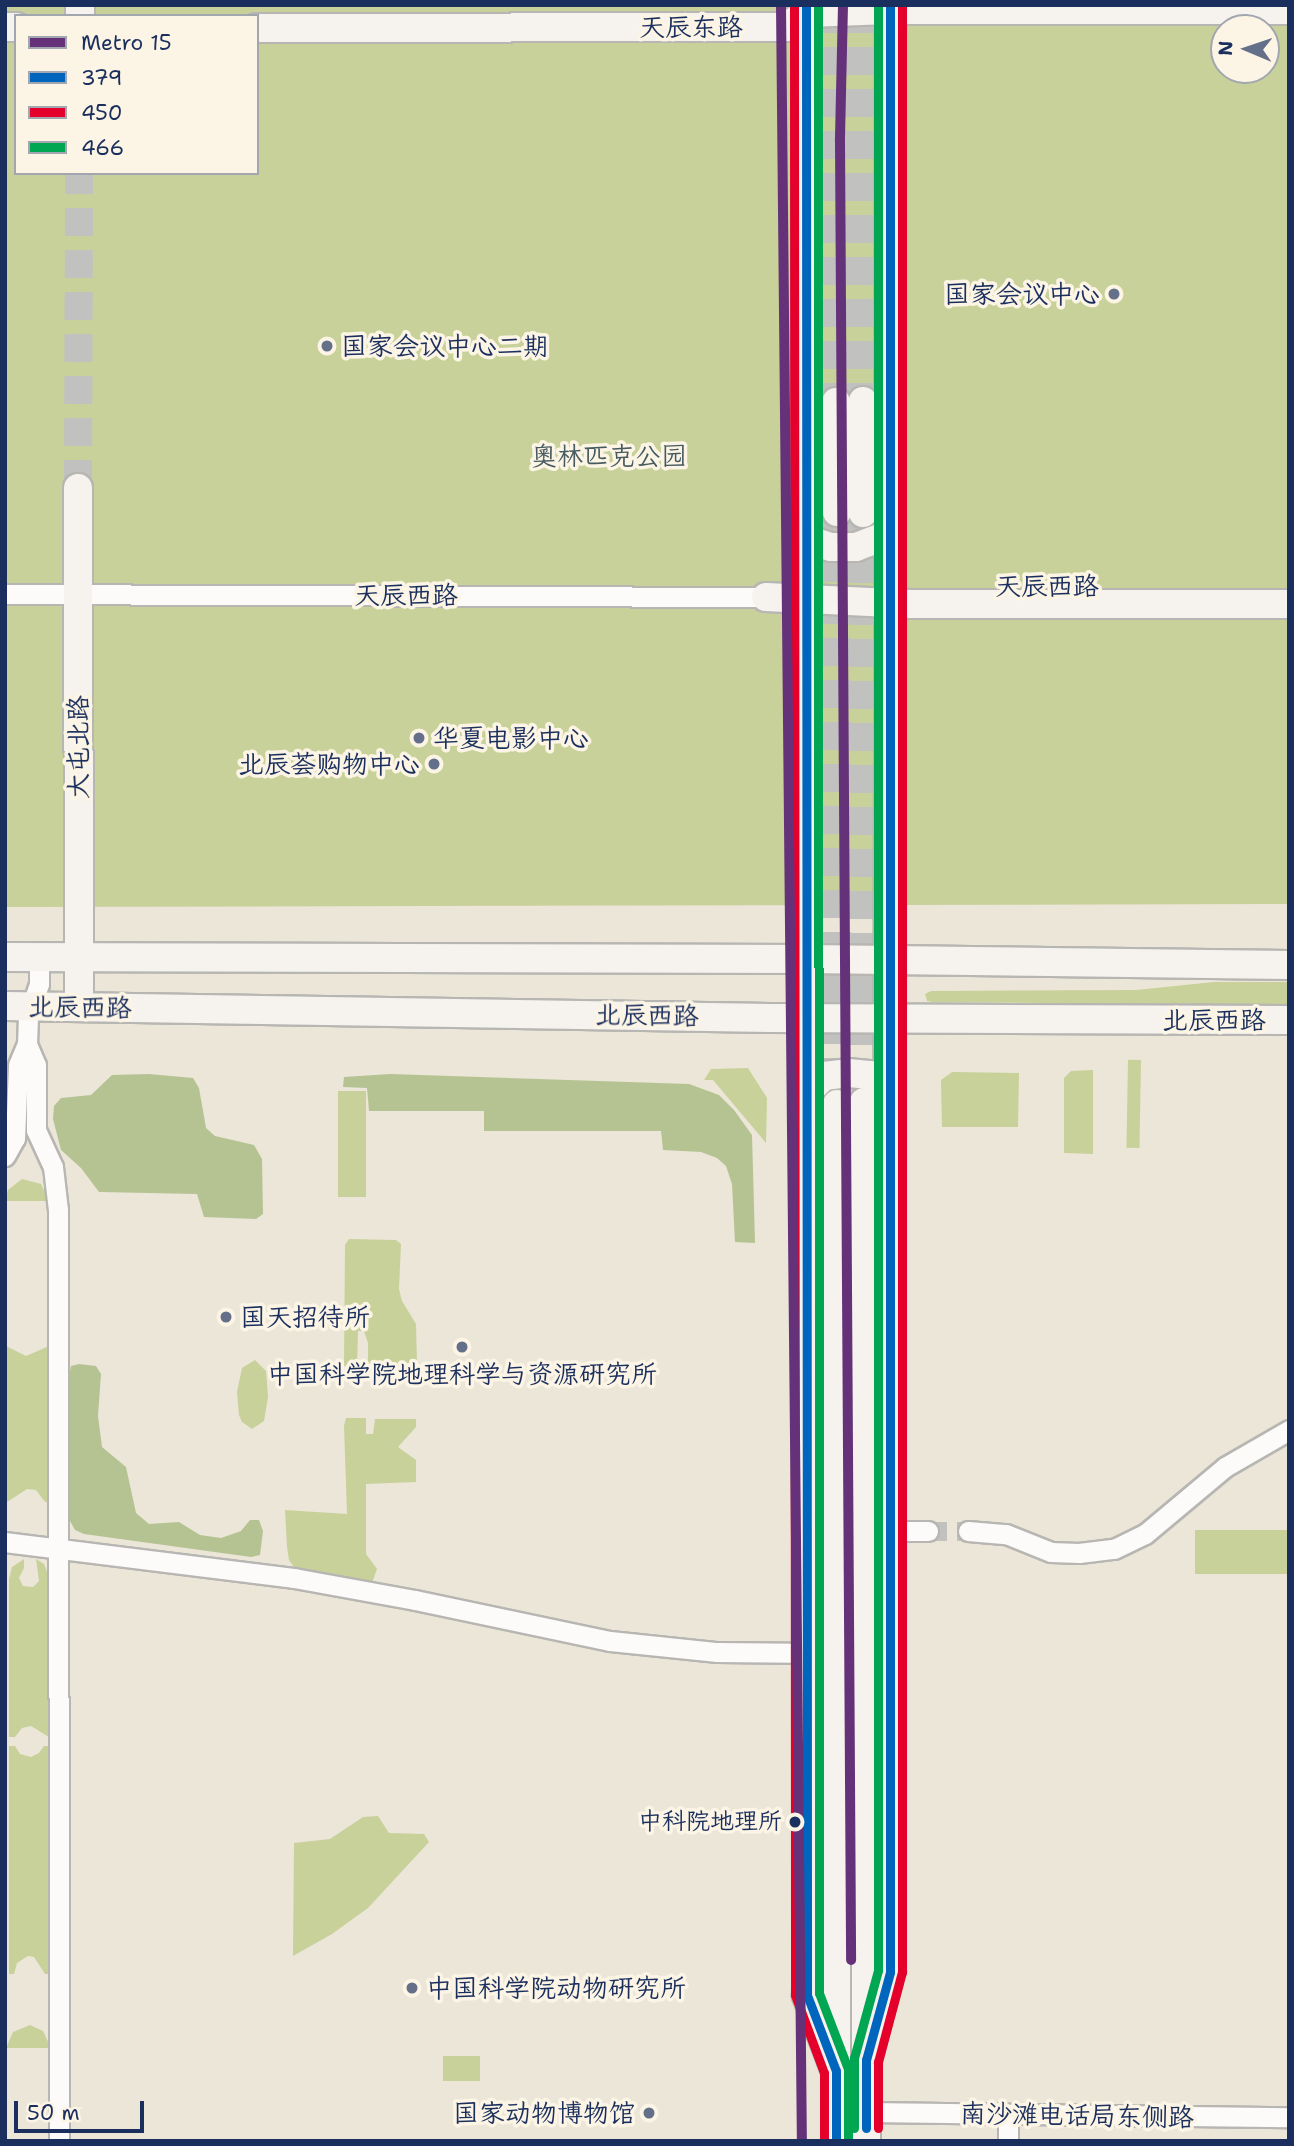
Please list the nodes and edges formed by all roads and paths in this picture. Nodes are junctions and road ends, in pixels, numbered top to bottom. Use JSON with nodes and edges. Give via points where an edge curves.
{"nodes":[{"id":1,"x":890,"y":8,"type":"edge"},
{"id":2,"x":806,"y":9,"type":"edge"},
{"id":3,"x":1289,"y":10,"type":"edge"},
{"id":4,"x":259,"y":28,"type":"edge"},
{"id":5,"x":850,"y":402,"type":"tunnel mouth"},
{"id":6,"x":78,"y":488,"type":"tunnel mouth"},
{"id":7,"x":850,"y":513,"type":"tunnel mouth"},
{"id":8,"x":888,"y":535,"type":"junction"},
{"id":9,"x":806,"y":539,"type":"junction"},
{"id":10,"x":1289,"y":586,"type":"edge"},
{"id":11,"x":5,"y":594,"type":"edge"},
{"id":12,"x":78,"y":594,"type":"junction"},
{"id":13,"x":888,"y":595,"type":"junction"},
{"id":14,"x":766,"y":597,"type":"joint"},
{"id":15,"x":806,"y":597,"type":"junction"},
{"id":16,"x":1289,"y":604,"type":"edge"},
{"id":17,"x":5,"y":957,"type":"edge"},
{"id":18,"x":39,"y":957,"type":"junction"},
{"id":19,"x":78,"y":957,"type":"junction"},
{"id":20,"x":807,"y":959,"type":"junction"},
{"id":21,"x":888,"y":960,"type":"junction"},
{"id":22,"x":1289,"y":965,"type":"edge"},
{"id":23,"x":19,"y":1006,"type":"edge"},
{"id":24,"x":79,"y":1006,"type":"junction"},
{"id":25,"x":889,"y":1017,"type":"junction"},
{"id":26,"x":807,"y":1018,"type":"junction"},
{"id":27,"x":1289,"y":1020,"type":"edge"},
{"id":28,"x":27,"y":1044,"type":"junction"},
{"id":29,"x":807,"y":1091,"type":"junction"},
{"id":30,"x":863,"y":1099,"type":"junction"},
{"id":31,"x":5,"y":1156,"type":"edge"},
{"id":32,"x":48,"y":1158,"type":"junction"},
{"id":33,"x":1289,"y":1430,"type":"edge"},
{"id":34,"x":888,"y":1531,"type":"junction"},
{"id":35,"x":928,"y":1531,"type":"tunnel mouth"},
{"id":36,"x":968,"y":1531,"type":"tunnel mouth"},
{"id":37,"x":5,"y":1542,"type":"edge"},
{"id":38,"x":58,"y":1547,"type":"junction"},
{"id":39,"x":807,"y":1653,"type":"junction"},
{"id":40,"x":866,"y":2060,"type":"junction"},
{"id":41,"x":836,"y":2071,"type":"junction"},
{"id":42,"x":866,"y":2112,"type":"junction"},
{"id":43,"x":1008,"y":2114,"type":"junction"},
{"id":44,"x":1289,"y":2117,"type":"edge"},
{"id":45,"x":59,"y":2141,"type":"edge"},
{"id":46,"x":836,"y":2141,"type":"edge"},
{"id":47,"x":866,"y":2141,"type":"edge"},
{"id":48,"x":1008,"y":2141,"type":"edge"}],
"edges":[{"from":1,"to":2,"type":"street","name":"天辰东路"},
{"from":1,"to":3,"type":"street","name":"天辰东路"},
{"from":1,"to":8,"type":"street"},
{"from":2,"to":4,"type":"street","name":"天辰东路","via":[[786,27]]},
{"from":2,"to":9,"type":"street"},
{"from":5,"to":7,"type":"street"},
{"from":6,"to":12,"type":"street","name":"大屯北路"},
{"from":8,"to":9,"type":"street","via":[[856,547],[831,547]]},
{"from":8,"to":13,"type":"street"},
{"from":9,"to":15,"type":"street"},
{"from":10,"to":13,"type":"street","name":"天辰西路"},
{"from":11,"to":12,"type":"street","name":"天辰西路"},
{"from":12,"to":14,"type":"street","name":"天辰西路"},
{"from":12,"to":19,"type":"street","name":"大屯北路"},
{"from":13,"to":15,"type":"street","name":"天辰西路"},
{"from":13,"to":16,"type":"street","name":"天辰西路"},
{"from":13,"to":21,"type":"street"},
{"from":14,"to":15,"type":"street","name":"天辰西路"},
{"from":15,"to":20,"type":"street"},
{"from":17,"to":18,"type":"street","name":"北辰西路"},
{"from":18,"to":19,"type":"street","name":"北辰西路"},
{"from":18,"to":23,"type":"street","via":[[39,984]]},
{"from":19,"to":20,"type":"street","name":"北辰西路"},
{"from":19,"to":24,"type":"street","name":"大屯北路"},
{"from":20,"to":21,"type":"street","name":"北辰西路"},
{"from":20,"to":26,"type":"street"},
{"from":21,"to":22,"type":"street","name":"北辰西路"},
{"from":21,"to":25,"type":"street"},
{"from":23,"to":24,"type":"street","name":"北辰西路"},
{"from":23,"to":28,"type":"street","via":[[28,1016]]},
{"from":24,"to":26,"type":"street","name":"北辰西路"},
{"from":25,"to":26,"type":"street","name":"北辰西路"},
{"from":25,"to":27,"type":"street","name":"北辰西路"},
{"from":25,"to":30,"type":"street"},
{"from":26,"to":29,"type":"street"},
{"from":28,"to":31,"type":"street","via":[[18,1065],[15,1138]]},
{"from":28,"to":32,"type":"street","via":[[36,1065],[36,1130]]},
{"from":29,"to":30,"type":"street","via":[[824,1076],[869,1075]]},
{"from":29,"to":39,"type":"street"},
{"from":30,"to":34,"type":"street"},
{"from":30,"to":40,"type":"street"},
{"from":30,"to":41,"type":"street"},
{"from":31,"to":32,"type":"street","via":[[27,1152]]},
{"from":32,"to":38,"type":"street","via":[[58,1210]]},
{"from":33,"to":36,"type":"street","via":[[1224,1467],[1144,1534],[1114,1549],[1051,1552],[1006,1534]]},
{"from":34,"to":35,"type":"street"},
{"from":34,"to":40,"type":"street","via":[[890,1972]]},
{"from":37,"to":38,"type":"street"},
{"from":38,"to":39,"type":"street","via":[[368,1591],[610,1642],[717,1652]]},
{"from":38,"to":45,"type":"street"},
{"from":39,"to":41,"type":"street","via":[[807,1995]]},
{"from":40,"to":42,"type":"street"},
{"from":41,"to":46,"type":"street"},
{"from":42,"to":43,"type":"street","name":"南沙滩电话局东侧路"},
{"from":42,"to":47,"type":"street"},
{"from":43,"to":44,"type":"street","name":"南沙滩电话局东侧路"},
{"from":43,"to":48,"type":"street"}]}
